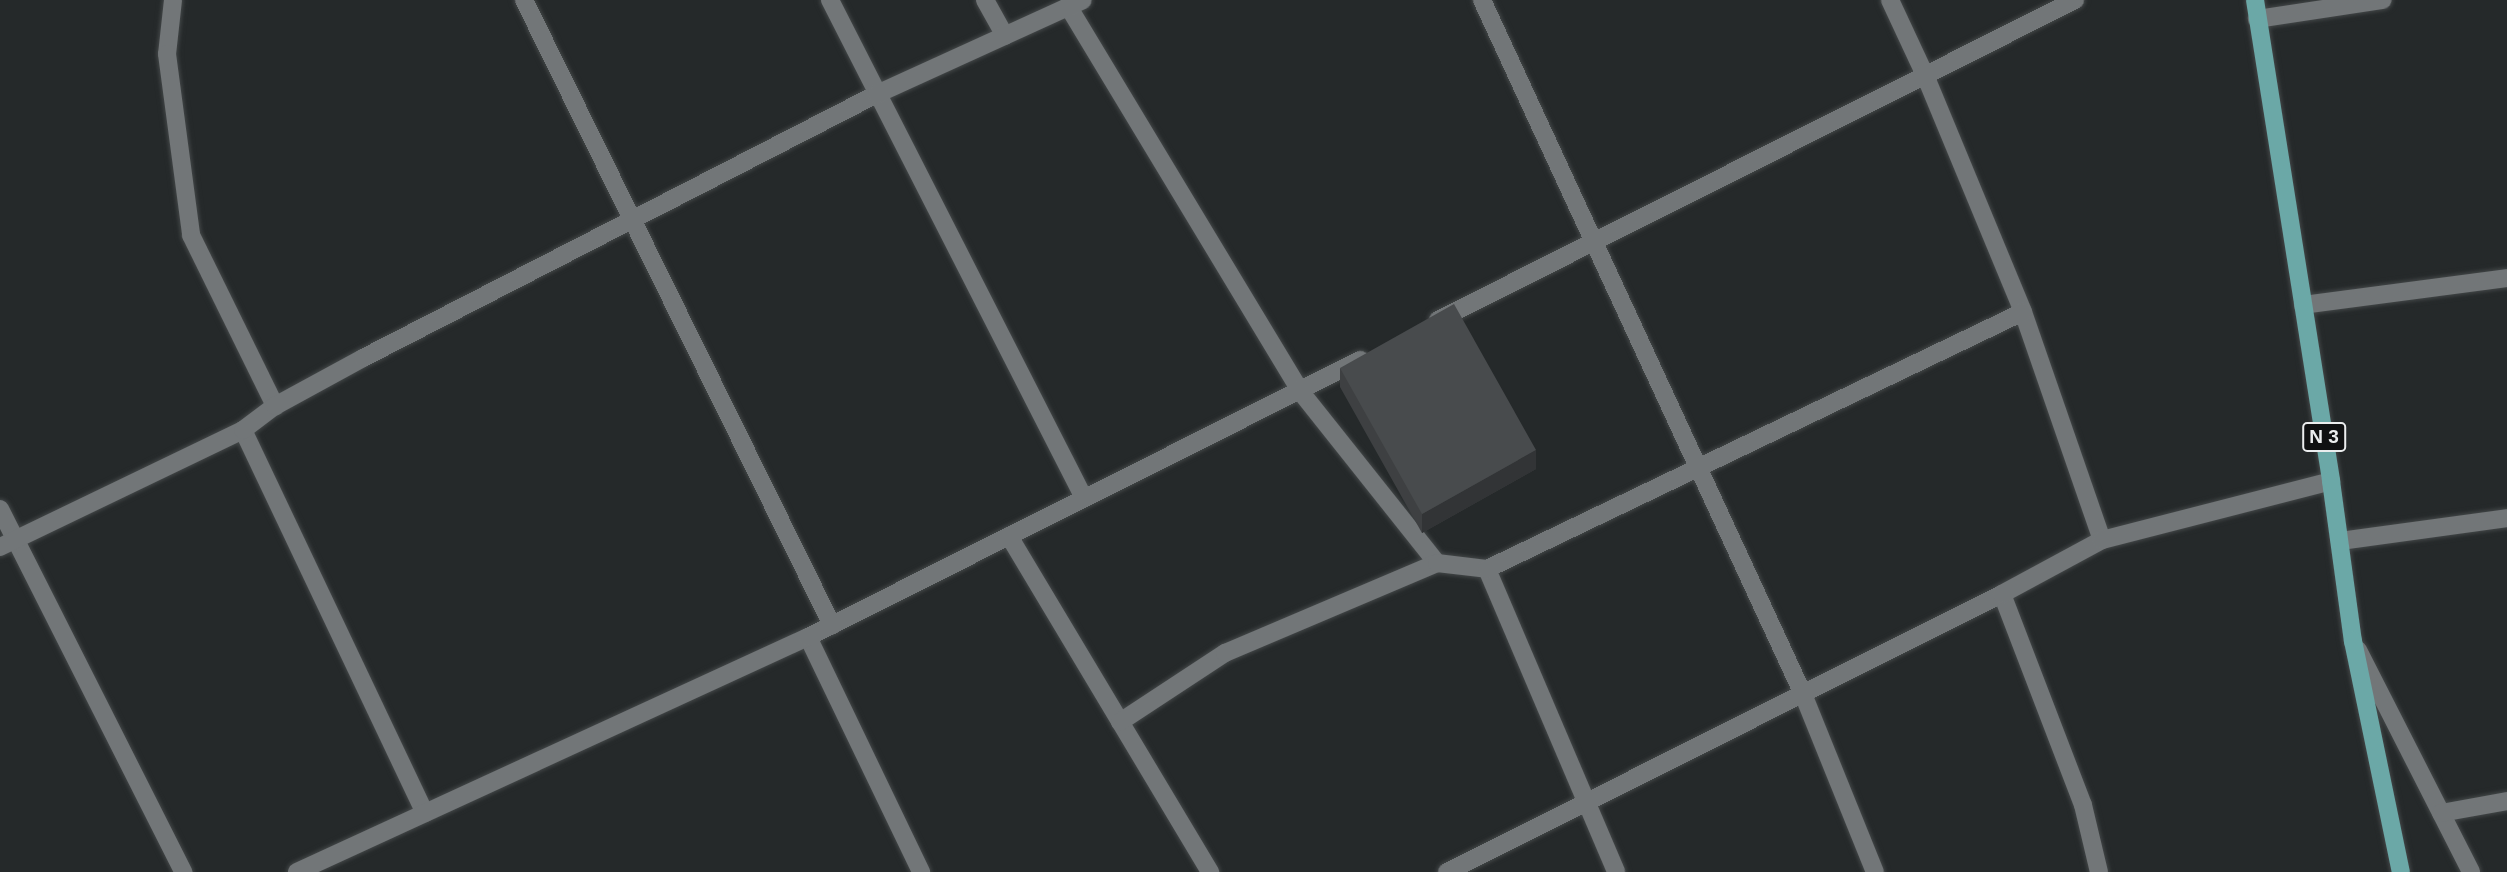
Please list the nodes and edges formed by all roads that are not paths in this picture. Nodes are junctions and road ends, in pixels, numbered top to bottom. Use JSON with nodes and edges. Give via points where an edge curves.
{"nodes":[{"id":1,"x":173,"y":0,"type":"edge"},
{"id":2,"x":524,"y":0,"type":"edge"},
{"id":3,"x":830,"y":0,"type":"edge"},
{"id":4,"x":985,"y":0,"type":"edge"},
{"id":5,"x":1482,"y":0,"type":"edge"},
{"id":6,"x":1890,"y":0,"type":"edge"},
{"id":7,"x":2075,"y":0,"type":"edge"},
{"id":8,"x":2255,"y":0,"type":"edge"},
{"id":9,"x":2383,"y":0,"type":"edge"},
{"id":10,"x":1076,"y":3,"type":"edge"},
{"id":11,"x":2258,"y":19,"type":"junction"},
{"id":12,"x":1005,"y":36,"type":"junction"},
{"id":13,"x":1925,"y":75,"type":"junction"},
{"id":14,"x":877,"y":94,"type":"junction"},
{"id":15,"x":632,"y":220,"type":"junction"},
{"id":16,"x":1594,"y":240,"type":"junction"},
{"id":17,"x":2507,"y":278,"type":"edge"},
{"id":18,"x":2303,"y":306,"type":"junction"},
{"id":19,"x":2023,"y":312,"type":"junction"},
{"id":20,"x":1422,"y":328,"type":"edge"},
{"id":21,"x":1373,"y":353,"type":"edge"},
{"id":22,"x":1300,"y":391,"type":"junction"},
{"id":23,"x":275,"y":406,"type":"junction"},
{"id":24,"x":243,"y":430,"type":"junction"},
{"id":25,"x":1699,"y":468,"type":"junction"},
{"id":26,"x":2331,"y":481,"type":"junction"},
{"id":27,"x":1084,"y":498,"type":"junction"},
{"id":28,"x":0,"y":509,"type":"edge"},
{"id":29,"x":2507,"y":518,"type":"edge"},
{"id":30,"x":1009,"y":536,"type":"junction"},
{"id":31,"x":2102,"y":540,"type":"junction"},
{"id":32,"x":2340,"y":541,"type":"junction"},
{"id":33,"x":8,"y":543,"type":"edge"},
{"id":34,"x":1437,"y":563,"type":"junction"},
{"id":35,"x":1487,"y":569,"type":"junction"},
{"id":36,"x":2002,"y":594,"type":"junction"},
{"id":37,"x":832,"y":625,"type":"junction"},
{"id":38,"x":807,"y":637,"type":"junction"},
{"id":39,"x":2353,"y":640,"type":"junction"},
{"id":40,"x":1803,"y":694,"type":"junction"},
{"id":41,"x":1120,"y":722,"type":"junction"},
{"id":42,"x":1586,"y":802,"type":"junction"},
{"id":43,"x":2507,"y":802,"type":"edge"},
{"id":44,"x":425,"y":813,"type":"junction"},
{"id":45,"x":2441,"y":813,"type":"junction"},
{"id":46,"x":183,"y":872,"type":"edge"},
{"id":47,"x":297,"y":872,"type":"edge"},
{"id":48,"x":921,"y":872,"type":"edge"},
{"id":49,"x":1210,"y":872,"type":"edge"},
{"id":50,"x":1447,"y":872,"type":"edge"},
{"id":51,"x":1616,"y":872,"type":"edge"},
{"id":52,"x":1875,"y":872,"type":"edge"},
{"id":53,"x":2099,"y":872,"type":"edge"},
{"id":54,"x":2401,"y":872,"type":"edge"},
{"id":55,"x":2471,"y":872,"type":"edge"}],
"edges":[{"from":1,"to":23,"type":"street","via":[[167,54],[191,235]]},
{"from":2,"to":15,"type":"street"},
{"from":3,"to":14,"type":"street"},
{"from":4,"to":12,"type":"street"},
{"from":5,"to":16,"type":"street"},
{"from":6,"to":13,"type":"street"},
{"from":7,"to":13,"type":"street"},
{"from":8,"to":11,"type":"main road","number":"N 3"},
{"from":9,"to":11,"type":"street"},
{"from":10,"to":12,"type":"street"},
{"from":10,"to":22,"type":"street"},
{"from":11,"to":18,"type":"main road","number":"N 3"},
{"from":12,"to":14,"type":"street"},
{"from":13,"to":16,"type":"street"},
{"from":13,"to":19,"type":"street"},
{"from":14,"to":15,"type":"street"},
{"from":14,"to":27,"type":"street"},
{"from":15,"to":23,"type":"street"},
{"from":15,"to":37,"type":"street"},
{"from":16,"to":20,"type":"street"},
{"from":16,"to":25,"type":"street"},
{"from":17,"to":18,"type":"street"},
{"from":18,"to":26,"type":"main road","number":"N 3"},
{"from":19,"to":25,"type":"street"},
{"from":19,"to":31,"type":"street"},
{"from":21,"to":22,"type":"street"},
{"from":22,"to":27,"type":"street"},
{"from":22,"to":34,"type":"street"},
{"from":23,"to":24,"type":"street"},
{"from":24,"to":33,"type":"street"},
{"from":24,"to":44,"type":"street"},
{"from":25,"to":35,"type":"street"},
{"from":25,"to":40,"type":"street"},
{"from":26,"to":31,"type":"street"},
{"from":26,"to":32,"type":"main road","number":"N 3"},
{"from":27,"to":30,"type":"street"},
{"from":28,"to":33,"type":"street"},
{"from":29,"to":32,"type":"street"},
{"from":30,"to":37,"type":"street"},
{"from":30,"to":41,"type":"street"},
{"from":31,"to":36,"type":"street"},
{"from":32,"to":39,"type":"main road","number":"N 3"},
{"from":33,"to":46,"type":"street"},
{"from":34,"to":35,"type":"street"},
{"from":34,"to":41,"type":"street","via":[[1225,653]]},
{"from":35,"to":42,"type":"street"},
{"from":36,"to":40,"type":"street"},
{"from":36,"to":53,"type":"street","via":[[2083,805]]},
{"from":37,"to":38,"type":"street"},
{"from":38,"to":44,"type":"street"},
{"from":38,"to":48,"type":"street"},
{"from":39,"to":45,"type":"street"},
{"from":39,"to":54,"type":"main road","number":"N 3"},
{"from":40,"to":42,"type":"street"},
{"from":40,"to":52,"type":"street"},
{"from":41,"to":49,"type":"street"},
{"from":42,"to":50,"type":"street"},
{"from":42,"to":51,"type":"street"},
{"from":43,"to":45,"type":"street"},
{"from":44,"to":47,"type":"street"},
{"from":45,"to":55,"type":"street"}]}
